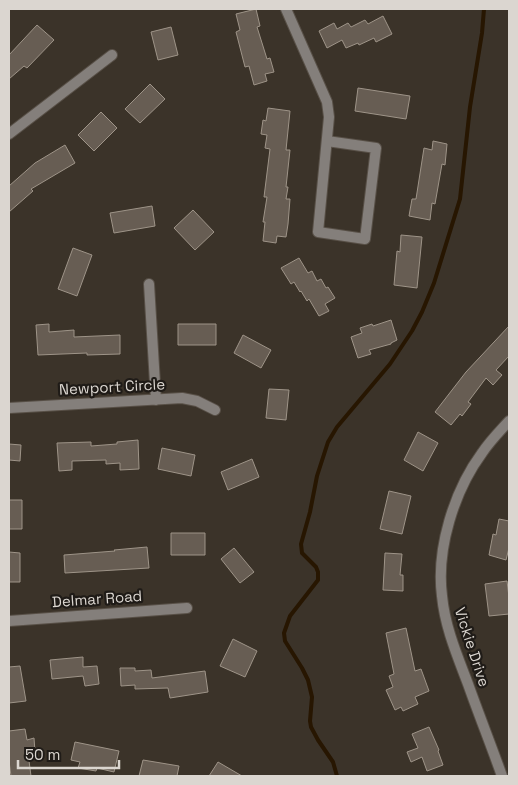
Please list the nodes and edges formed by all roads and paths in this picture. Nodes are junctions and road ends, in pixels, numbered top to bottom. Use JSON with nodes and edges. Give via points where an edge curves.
{"nodes":[{"id":1,"x":290,"y":10,"type":"edge"},
{"id":2,"x":112,"y":54,"type":"dead end"},
{"id":3,"x":9,"y":134,"type":"edge"},
{"id":4,"x":327,"y":141,"type":"junction"},
{"id":5,"x":150,"y":284,"type":"dead end"},
{"id":6,"x":156,"y":400,"type":"junction"},
{"id":7,"x":9,"y":408,"type":"edge"},
{"id":8,"x":215,"y":410,"type":"dead end"},
{"id":9,"x":509,"y":421,"type":"edge"},
{"id":10,"x":187,"y":608,"type":"dead end"},
{"id":11,"x":9,"y":621,"type":"edge"},
{"id":12,"x":502,"y":776,"type":"edge"}],
"edges":[{"from":1,"to":4,"type":"street","via":[[327,102]]},
{"from":2,"to":3,"type":"street"},
{"from":4,"to":4,"type":"street","via":[[376,148],[365,239],[318,232]]},
{"from":5,"to":6,"type":"street"},
{"from":6,"to":7,"type":"street","name":"Newport Circle"},
{"from":6,"to":8,"type":"street","name":"Newport Circle","via":[[182,398]]},
{"from":9,"to":12,"type":"street","name":"Vickie Drive","via":[[481,454],[458,495],[446,536],[441,576],[445,615],[452,641]]},
{"from":10,"to":11,"type":"street","name":"Delmar Road"}]}
